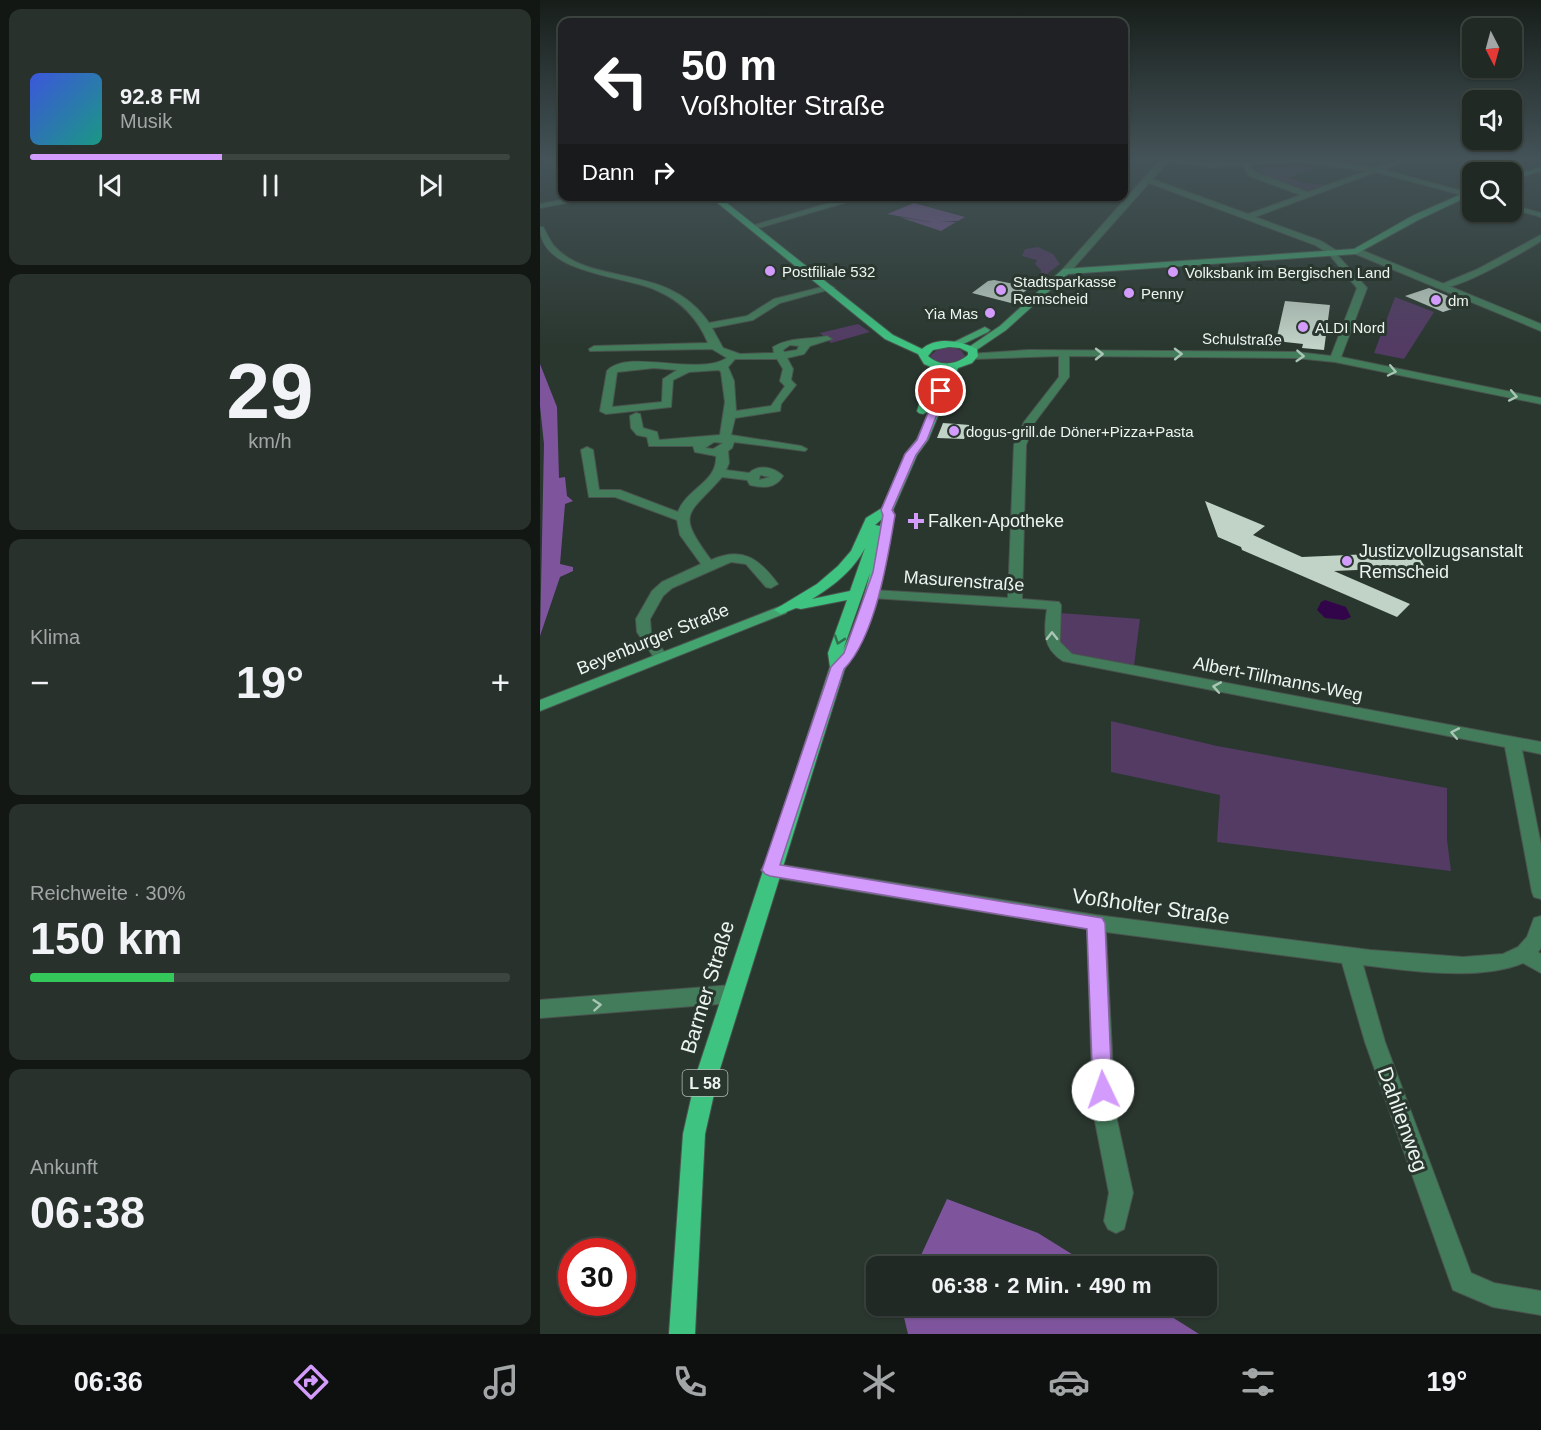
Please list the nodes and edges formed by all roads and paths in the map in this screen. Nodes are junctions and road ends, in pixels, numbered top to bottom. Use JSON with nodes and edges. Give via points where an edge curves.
{"nodes":[{"id":1,"x":746,"y":221,"type":"edge"},
{"id":2,"x":770,"y":221,"type":"edge"},
{"id":3,"x":1111,"y":221,"type":"edge"},
{"id":4,"x":1259,"y":221,"type":"edge"},
{"id":5,"x":1411,"y":221,"type":"edge"},
{"id":6,"x":752,"y":226,"type":"junction"},
{"id":7,"x":540,"y":229,"type":"edge"},
{"id":8,"x":1541,"y":238,"type":"edge"},
{"id":9,"x":1356,"y":252,"type":"junction"},
{"id":10,"x":1334,"y":254,"type":"junction"},
{"id":11,"x":1066,"y":271,"type":"junction"},
{"id":12,"x":1440,"y":287,"type":"junction"},
{"id":13,"x":830,"y":288,"type":"junction"},
{"id":14,"x":848,"y":302,"type":"junction"},
{"id":15,"x":1018,"y":311,"type":"junction"},
{"id":16,"x":707,"y":326,"type":"junction"},
{"id":17,"x":1541,"y":328,"type":"edge"},
{"id":18,"x":826,"y":339,"type":"dead end"},
{"id":19,"x":955,"y":344,"type":"junction"},
{"id":20,"x":936,"y":345,"type":"junction"},
{"id":21,"x":714,"y":346,"type":"junction"},
{"id":22,"x":594,"y":349,"type":"dead end"},
{"id":23,"x":923,"y":353,"type":"junction"},
{"id":24,"x":972,"y":353,"type":"junction"},
{"id":25,"x":780,"y":354,"type":"junction"},
{"id":26,"x":1064,"y":354,"type":"junction"},
{"id":27,"x":734,"y":356,"type":"junction"},
{"id":28,"x":1335,"y":359,"type":"junction"},
{"id":29,"x":723,"y":366,"type":"junction"},
{"id":30,"x":937,"y":366,"type":"junction"},
{"id":31,"x":954,"y":366,"type":"junction"},
{"id":32,"x":687,"y":369,"type":"junction"},
{"id":33,"x":1541,"y":401,"type":"edge"},
{"id":34,"x":636,"y":416,"type":"dead end"},
{"id":35,"x":728,"y":417,"type":"junction"},
{"id":36,"x":724,"y":443,"type":"junction"},
{"id":37,"x":587,"y":450,"type":"dead end"},
{"id":38,"x":801,"y":450,"type":"dead end"},
{"id":39,"x":911,"y":454,"type":"junction"},
{"id":40,"x":719,"y":473,"type":"junction"},
{"id":41,"x":752,"y":477,"type":"dead end"},
{"id":42,"x":884,"y":513,"type":"junction"},
{"id":43,"x":683,"y":518,"type":"junction"},
{"id":44,"x":709,"y":566,"type":"junction"},
{"id":45,"x":771,"y":584,"type":"dead end"},
{"id":46,"x":809,"y":594,"type":"junction"},
{"id":47,"x":856,"y":594,"type":"junction"},
{"id":48,"x":872,"y":594,"type":"junction"},
{"id":49,"x":1014,"y":603,"type":"junction"},
{"id":50,"x":1054,"y":605,"type":"joint"},
{"id":51,"x":781,"y":610,"type":"junction"},
{"id":52,"x":660,"y":656,"type":"junction"},
{"id":53,"x":837,"y":667,"type":"junction"},
{"id":54,"x":540,"y":706,"type":"edge"},
{"id":55,"x":1513,"y":744,"type":"junction"},
{"id":56,"x":1541,"y":748,"type":"edge"},
{"id":57,"x":770,"y":870,"type":"junction"},
{"id":58,"x":1541,"y":892,"type":"edge"},
{"id":59,"x":1096,"y":923,"type":"junction"},
{"id":60,"x":1541,"y":924,"type":"edge"},
{"id":61,"x":1525,"y":953,"type":"junction"},
{"id":62,"x":1350,"y":956,"type":"junction"},
{"id":63,"x":1541,"y":965,"type":"edge"},
{"id":64,"x":732,"y":994,"type":"junction"},
{"id":65,"x":540,"y":1009,"type":"edge"},
{"id":66,"x":1116,"y":1221,"type":"dead end"},
{"id":67,"x":1541,"y":1303,"type":"edge"},
{"id":68,"x":682,"y":1334,"type":"edge"}],
"edges":[{"from":1,"to":6,"type":"main road"},
{"from":2,"to":6,"type":"street"},
{"from":3,"to":11,"type":"street"},
{"from":4,"to":10,"type":"street","via":[[1318,243]]},
{"from":5,"to":9,"type":"main road"},
{"from":6,"to":13,"type":"main road"},
{"from":7,"to":16,"type":"street","via":[[552,249],[571,261],[659,288],[690,308]]},
{"from":8,"to":12,"type":"street","via":[[1481,272]]},
{"from":9,"to":10,"type":"main road"},
{"from":9,"to":12,"type":"street"},
{"from":10,"to":11,"type":"main road"},
{"from":10,"to":28,"type":"street","via":[[1362,288]]},
{"from":11,"to":15,"type":"main road"},
{"from":12,"to":17,"type":"street"},
{"from":13,"to":14,"type":"main road"},
{"from":13,"to":16,"type":"street","via":[[777,301],[750,318]]},
{"from":14,"to":20,"type":"main road","via":[[907,337]]},
{"from":14,"to":23,"type":"main road","via":[[889,337]]},
{"from":15,"to":19,"type":"main road"},
{"from":15,"to":24,"type":"main road"},
{"from":16,"to":21,"type":"street"},
{"from":18,"to":25,"type":"street","via":[[804,344],[800,352]]},
{"from":19,"to":20,"type":"main road"},
{"from":19,"to":24,"type":"main road"},
{"from":20,"to":23,"type":"main road"},
{"from":21,"to":22,"type":"street"},
{"from":21,"to":27,"type":"street"},
{"from":23,"to":30,"type":"main road","via":[[926,362]]},
{"from":24,"to":26,"type":"street","name":"Schulstraße"},
{"from":24,"to":31,"type":"main road","via":[[965,363]]},
{"from":25,"to":27,"type":"street"},
{"from":25,"to":35,"type":"street","via":[[788,369],[785,381],[791,385],[776,410]]},
{"from":26,"to":28,"type":"street","name":"Schulstraße","one_way":true,"via":[[1262,354]]},
{"from":26,"to":49,"type":"street","via":[[1064,377],[1030,422],[1020,445],[1018,583]]},
{"from":27,"to":29,"type":"street"},
{"from":28,"to":33,"type":"street","name":"Schulstraße","one_way":true},
{"from":29,"to":32,"type":"street"},
{"from":29,"to":35,"type":"street","via":[[731,385]]},
{"from":30,"to":31,"type":"main road"},
{"from":30,"to":39,"type":"main road","name":"Barmer Straße","number":"L 58","via":[[912,440]]},
{"from":31,"to":39,"type":"main road","name":"Barmer Straße","number":"L 58","via":[[922,440]]},
{"from":32,"to":32,"type":"street","via":[[658,364],[616,368],[612,371],[606,411],[667,405],[668,379]]},
{"from":34,"to":36,"type":"street","via":[[637,428],[641,433],[653,434],[653,444],[712,438]]},
{"from":35,"to":36,"type":"street"},
{"from":36,"to":38,"type":"street","via":[[736,438]]},
{"from":36,"to":40,"type":"street"},
{"from":37,"to":43,"type":"street","via":[[593,494],[616,493]]},
{"from":39,"to":42,"type":"main road","name":"Barmer Straße","number":"L 58"},
{"from":40,"to":41,"type":"street"},
{"from":40,"to":43,"type":"street","via":[[688,503]]},
{"from":42,"to":46,"type":"main road","via":[[871,521],[847,565]]},
{"from":42,"to":47,"type":"main road","name":"Barmer Straße","number":"L 58"},
{"from":42,"to":48,"type":"main road","name":"Barmer Straße","number":"L 58","via":[[889,515]]},
{"from":43,"to":44,"type":"street","via":[[685,532]]},
{"from":44,"to":45,"type":"street","via":[[731,558],[750,561]]},
{"from":44,"to":52,"type":"street","via":[[667,585],[648,606],[644,632]]},
{"from":46,"to":47,"type":"main road","via":[[838,589]]},
{"from":46,"to":51,"type":"main road"},
{"from":47,"to":48,"type":"main road"},
{"from":47,"to":51,"type":"main road"},
{"from":47,"to":53,"type":"main road","name":"Barmer Straße","number":"L 58","one_way":true,"via":[[835,654]]},
{"from":48,"to":49,"type":"street","name":"Masurenstraße"},
{"from":48,"to":53,"type":"main road","name":"Barmer Straße","number":"L 58","via":[[850,654]]},
{"from":49,"to":50,"type":"street","name":"Masurenstraße"},
{"from":55,"to":50,"type":"street","name":"Albert-Tillmanns-Weg","one_way":true,"via":[[1068,658],[1051,644]]},
{"from":51,"to":52,"type":"main road","name":"Beyenburger Straße"},
{"from":52,"to":54,"type":"main road","name":"Beyenburger Straße"},
{"from":53,"to":57,"type":"main road","name":"Barmer Straße","number":"L 58"},
{"from":55,"to":56,"type":"street","name":"Albert-Tillmanns-Weg"},
{"from":55,"to":58,"type":"street"},
{"from":57,"to":59,"type":"street","name":"Voßholter Straße"},
{"from":57,"to":64,"type":"main road","name":"Barmer Straße","number":"L 58"},
{"from":59,"to":62,"type":"street","name":"Voßholter Straße"},
{"from":59,"to":66,"type":"street","via":[[1104,1111],[1121,1193]]},
{"from":60,"to":61,"type":"street"},
{"from":61,"to":62,"type":"street","name":"Voßholter Straße","via":[[1504,962],[1477,965]]},
{"from":61,"to":63,"type":"street"},
{"from":62,"to":67,"type":"street","name":"Dahlienweg","via":[[1397,1104],[1462,1281],[1493,1295]]},
{"from":65,"to":64,"type":"street","one_way":true},
{"from":64,"to":68,"type":"main road","name":"Barmer Straße","number":"L 58","via":[[694,1134]]}]}
